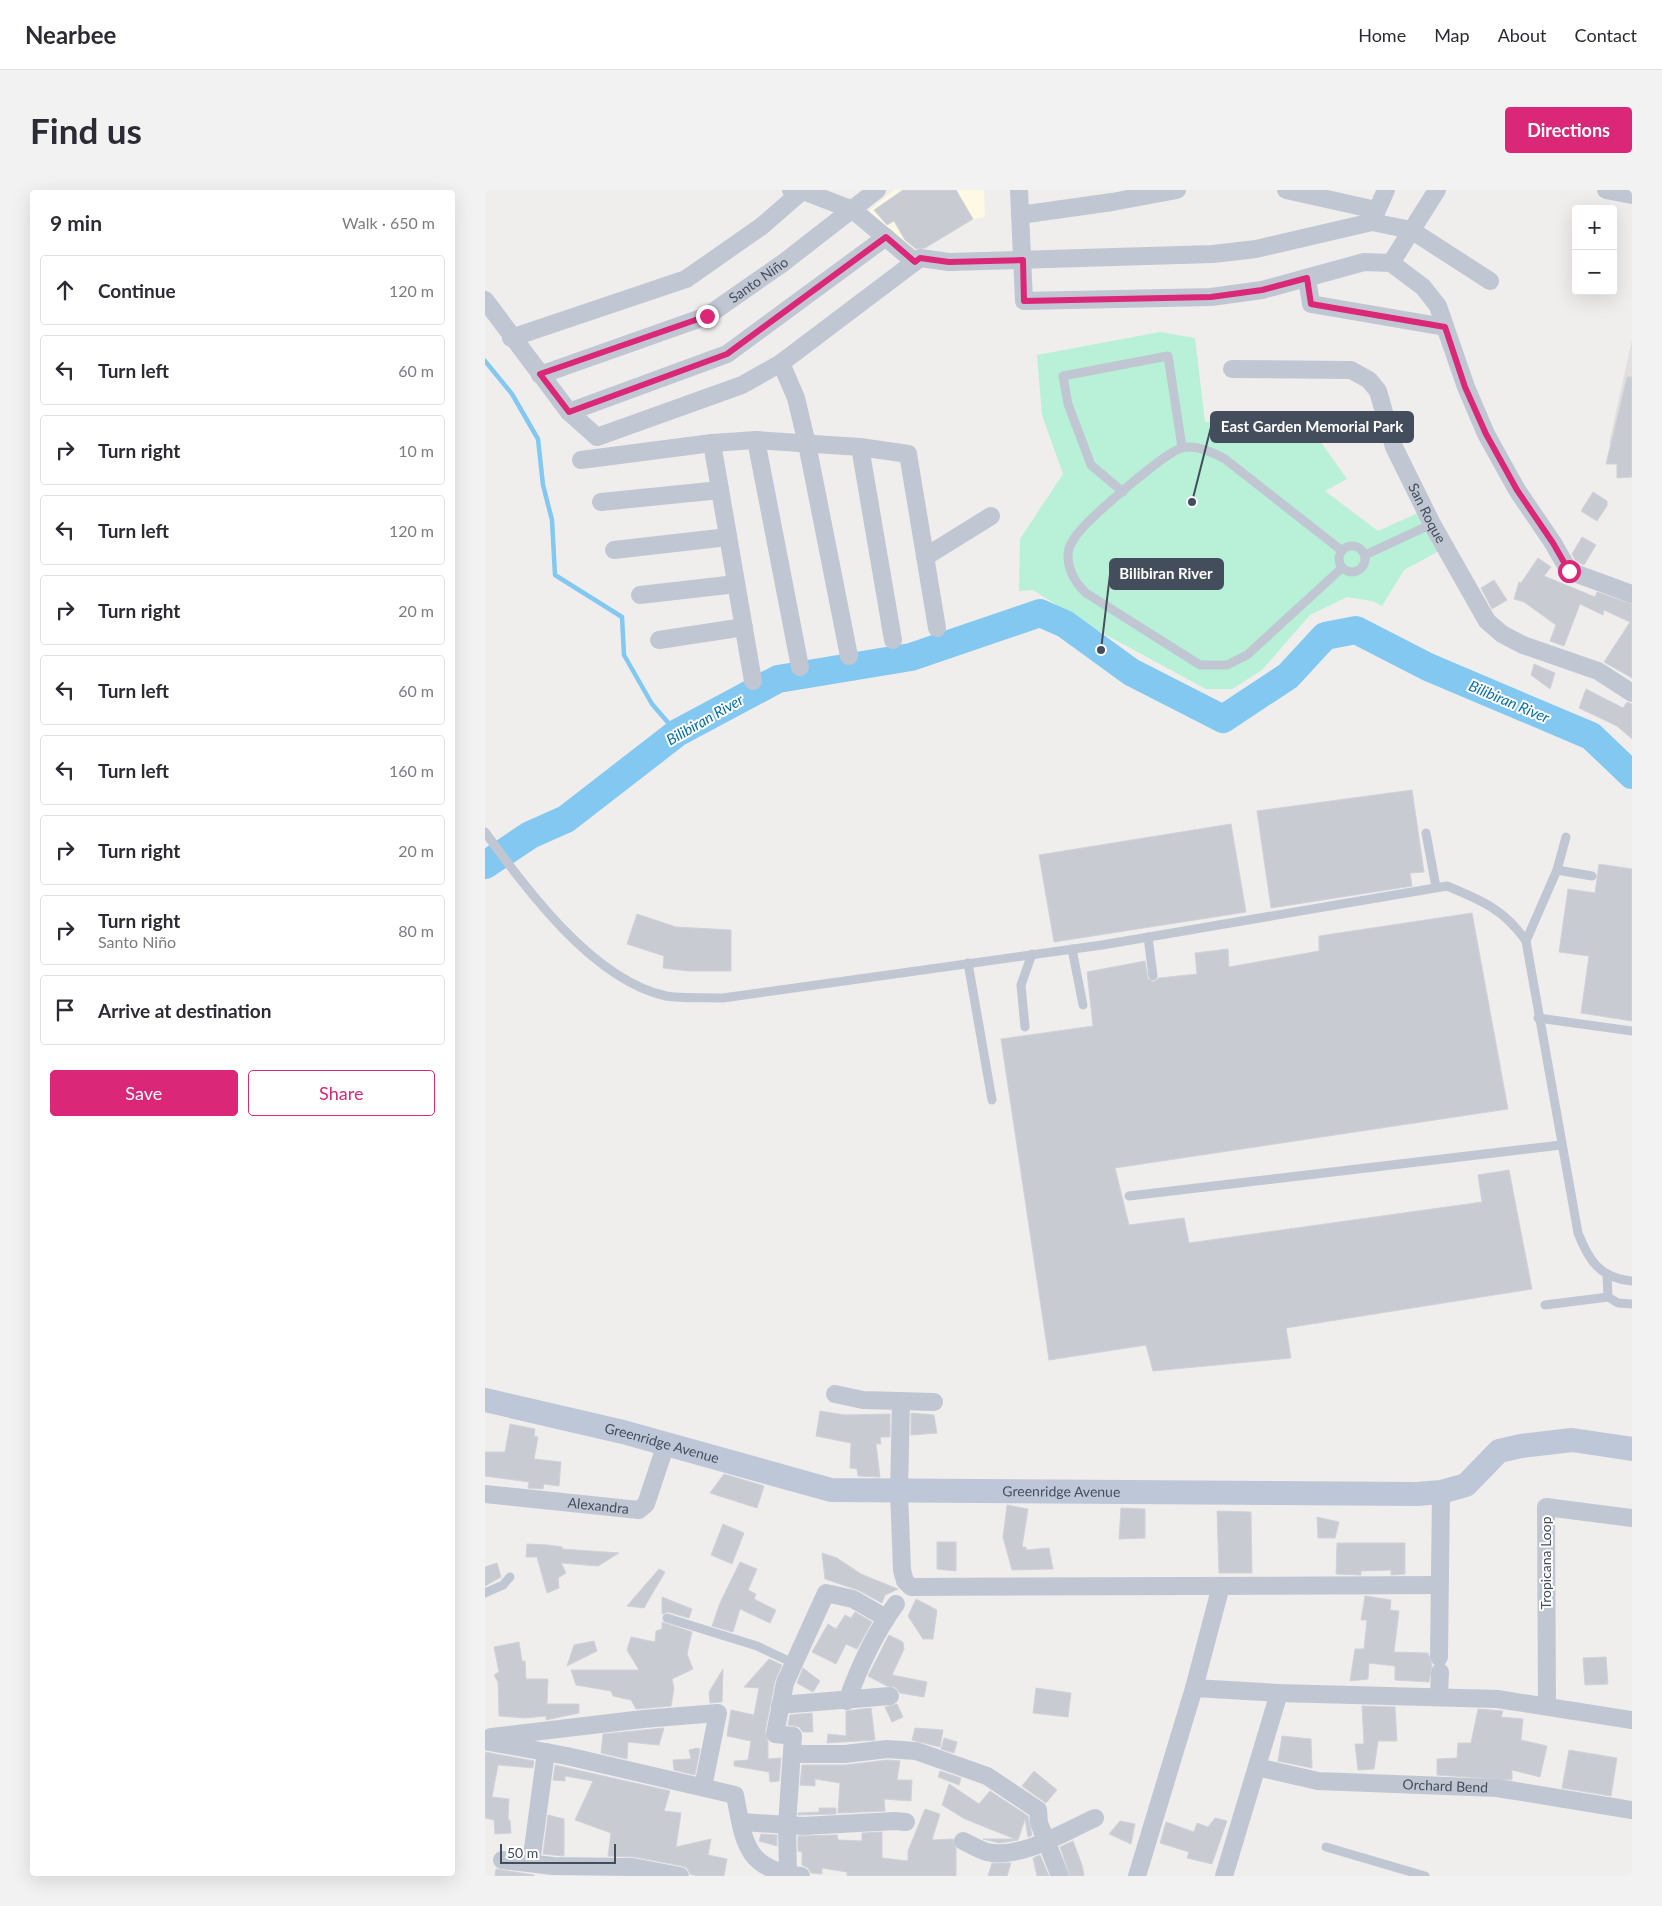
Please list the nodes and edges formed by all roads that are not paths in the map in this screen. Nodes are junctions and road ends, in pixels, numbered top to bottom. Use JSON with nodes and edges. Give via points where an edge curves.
{"nodes":[{"id":1,"x":877,"y":190,"type":"edge"},
{"id":2,"x":1019,"y":190,"type":"edge"},
{"id":3,"x":1177,"y":190,"type":"edge"},
{"id":4,"x":1286,"y":190,"type":"edge"},
{"id":5,"x":1386,"y":190,"type":"edge"},
{"id":6,"x":1437,"y":190,"type":"edge"},
{"id":7,"x":1606,"y":190,"type":"edge"},
{"id":8,"x":802,"y":191,"type":"edge"},
{"id":9,"x":1632,"y":195,"type":"edge"},
{"id":10,"x":853,"y":210,"type":"junction"},
{"id":11,"x":1020,"y":215,"type":"junction"},
{"id":12,"x":1374,"y":216,"type":"junction"},
{"id":13,"x":1411,"y":230,"type":"junction"},
{"id":14,"x":886,"y":237,"type":"junction"},
{"id":15,"x":1023,"y":260,"type":"junction"},
{"id":16,"x":915,"y":262,"type":"junction"},
{"id":17,"x":1391,"y":263,"type":"junction"},
{"id":18,"x":1307,"y":278,"type":"junction"},
{"id":19,"x":1491,"y":281,"type":"dead end"},
{"id":20,"x":485,"y":300,"type":"edge"},
{"id":21,"x":1445,"y":327,"type":"junction"},
{"id":22,"x":511,"y":338,"type":"junction"},
{"id":23,"x":781,"y":363,"type":"junction"},
{"id":24,"x":1232,"y":369,"type":"dead end"},
{"id":25,"x":540,"y":374,"type":"junction"},
{"id":26,"x":569,"y":412,"type":"junction"},
{"id":27,"x":756,"y":440,"type":"junction"},
{"id":28,"x":712,"y":443,"type":"junction"},
{"id":29,"x":807,"y":444,"type":"junction"},
{"id":30,"x":860,"y":447,"type":"junction"},
{"id":31,"x":1183,"y":447,"type":"junction"},
{"id":32,"x":581,"y":460,"type":"dead end"},
{"id":33,"x":720,"y":490,"type":"junction"},
{"id":34,"x":1123,"y":492,"type":"junction"},
{"id":35,"x":601,"y":502,"type":"dead end"},
{"id":36,"x":991,"y":516,"type":"dead end"},
{"id":37,"x":1432,"y":524,"type":"junction"},
{"id":38,"x":728,"y":537,"type":"junction"},
{"id":39,"x":614,"y":550,"type":"dead end"},
{"id":40,"x":1341,"y":550,"type":"junction"},
{"id":41,"x":1365,"y":555,"type":"junction"},
{"id":42,"x":925,"y":557,"type":"junction"},
{"id":43,"x":1342,"y":568,"type":"junction"},
{"id":44,"x":736,"y":584,"type":"junction"},
{"id":45,"x":1632,"y":594,"type":"edge"},
{"id":46,"x":640,"y":595,"type":"dead end"},
{"id":47,"x":744,"y":628,"type":"junction"},
{"id":48,"x":937,"y":628,"type":"dead end"},
{"id":49,"x":659,"y":640,"type":"dead end"},
{"id":50,"x":893,"y":640,"type":"dead end"},
{"id":51,"x":849,"y":656,"type":"dead end"},
{"id":52,"x":800,"y":667,"type":"dead end"},
{"id":53,"x":753,"y":681,"type":"dead end"},
{"id":54,"x":1632,"y":693,"type":"edge"},
{"id":55,"x":485,"y":832,"type":"edge"},
{"id":56,"x":1427,"y":833,"type":"dead end"},
{"id":57,"x":1566,"y":837,"type":"dead end"},
{"id":58,"x":1557,"y":870,"type":"junction"},
{"id":59,"x":1592,"y":876,"type":"dead end"},
{"id":60,"x":1436,"y":888,"type":"junction"},
{"id":61,"x":1148,"y":937,"type":"junction"},
{"id":62,"x":1526,"y":941,"type":"junction"},
{"id":63,"x":1072,"y":949,"type":"junction"},
{"id":64,"x":1032,"y":954,"type":"junction"},
{"id":65,"x":968,"y":963,"type":"junction"},
{"id":66,"x":1153,"y":976,"type":"dead end"},
{"id":67,"x":1083,"y":1005,"type":"dead end"},
{"id":68,"x":1538,"y":1018,"type":"junction"},
{"id":69,"x":1025,"y":1027,"type":"dead end"},
{"id":70,"x":1632,"y":1031,"type":"edge"},
{"id":71,"x":992,"y":1100,"type":"dead end"},
{"id":72,"x":1561,"y":1145,"type":"junction"},
{"id":73,"x":1129,"y":1196,"type":"dead end"},
{"id":74,"x":1607,"y":1276,"type":"junction"},
{"id":75,"x":1632,"y":1280,"type":"edge"},
{"id":76,"x":1608,"y":1296,"type":"junction"},
{"id":77,"x":1632,"y":1304,"type":"edge"},
{"id":78,"x":1545,"y":1305,"type":"dead end"},
{"id":79,"x":835,"y":1394,"type":"dead end"},
{"id":80,"x":485,"y":1400,"type":"edge"},
{"id":81,"x":901,"y":1402,"type":"junction"},
{"id":82,"x":934,"y":1402,"type":"dead end"},
{"id":83,"x":667,"y":1444,"type":"junction"},
{"id":84,"x":1632,"y":1449,"type":"edge"},
{"id":85,"x":899,"y":1492,"type":"junction"},
{"id":86,"x":1441,"y":1492,"type":"junction"},
{"id":87,"x":485,"y":1494,"type":"edge"},
{"id":88,"x":1632,"y":1518,"type":"edge"},
{"id":89,"x":510,"y":1577,"type":"dead end"},
{"id":90,"x":1439,"y":1585,"type":"junction"},
{"id":91,"x":1221,"y":1586,"type":"junction"},
{"id":92,"x":485,"y":1593,"type":"edge"},
{"id":93,"x":667,"y":1618,"type":"dead end"},
{"id":94,"x":795,"y":1664,"type":"junction"},
{"id":95,"x":1194,"y":1688,"type":"junction"},
{"id":96,"x":1279,"y":1693,"type":"junction"},
{"id":97,"x":890,"y":1696,"type":"dead end"},
{"id":98,"x":1439,"y":1696,"type":"junction"},
{"id":99,"x":847,"y":1701,"type":"junction"},
{"id":100,"x":780,"y":1705,"type":"junction"},
{"id":101,"x":1547,"y":1705,"type":"junction"},
{"id":102,"x":1632,"y":1720,"type":"edge"},
{"id":103,"x":485,"y":1737,"type":"edge"},
{"id":104,"x":485,"y":1741,"type":"edge"},
{"id":105,"x":547,"y":1752,"type":"junction"},
{"id":106,"x":792,"y":1754,"type":"junction"},
{"id":107,"x":1257,"y":1767,"type":"junction"},
{"id":108,"x":703,"y":1787,"type":"junction"},
{"id":109,"x":1632,"y":1810,"type":"edge"},
{"id":110,"x":1095,"y":1818,"type":"dead end"},
{"id":111,"x":741,"y":1822,"type":"junction"},
{"id":112,"x":906,"y":1822,"type":"dead end"},
{"id":113,"x":787,"y":1825,"type":"junction"},
{"id":114,"x":963,"y":1840,"type":"dead end"},
{"id":115,"x":1047,"y":1841,"type":"junction"},
{"id":116,"x":1326,"y":1846,"type":"dead end"},
{"id":117,"x":502,"y":1860,"type":"dead end"},
{"id":118,"x":531,"y":1863,"type":"junction"},
{"id":119,"x":588,"y":1870,"type":"edge"},
{"id":120,"x":790,"y":1875,"type":"edge"},
{"id":121,"x":680,"y":1876,"type":"edge"},
{"id":122,"x":1060,"y":1876,"type":"edge"},
{"id":123,"x":1137,"y":1876,"type":"edge"},
{"id":124,"x":1224,"y":1876,"type":"edge"},
{"id":125,"x":1425,"y":1876,"type":"edge"}],
"edges":[{"from":1,"to":10,"type":"street","name":"Santo Niño"},
{"from":2,"to":11,"type":"street"},
{"from":3,"to":11,"type":"street"},
{"from":4,"to":12,"type":"street"},
{"from":5,"to":12,"type":"street"},
{"from":6,"to":13,"type":"street"},
{"from":7,"to":9,"type":"street"},
{"from":8,"to":10,"type":"street"},
{"from":8,"to":22,"type":"street","via":[[762,226],[686,279]]},
{"from":10,"to":14,"type":"street"},
{"from":10,"to":25,"type":"street","name":"Santo Niño","via":[[707,316]]},
{"from":11,"to":15,"type":"street"},
{"from":12,"to":13,"type":"street"},
{"from":12,"to":15,"type":"street","via":[[1256,248],[1213,254]]},
{"from":13,"to":17,"type":"street"},
{"from":13,"to":19,"type":"street"},
{"from":14,"to":16,"type":"street"},
{"from":14,"to":26,"type":"street","via":[[727,354]]},
{"from":15,"to":16,"type":"street","via":[[949,262],[920,258]]},
{"from":15,"to":18,"type":"street","via":[[1024,301],[1211,297],[1262,290]]},
{"from":16,"to":23,"type":"street"},
{"from":17,"to":18,"type":"street","via":[[1365,262]]},
{"from":17,"to":21,"type":"street","via":[[1423,287],[1438,306]]},
{"from":18,"to":21,"type":"street","via":[[1311,304]]},
{"from":20,"to":22,"type":"street"},
{"from":21,"to":45,"type":"street","via":[[1465,387],[1486,434],[1564,564],[1569,571]]},
{"from":22,"to":25,"type":"street"},
{"from":23,"to":26,"type":"street","via":[[742,385],[597,437]]},
{"from":23,"to":29,"type":"street","via":[[796,398]]},
{"from":24,"to":37,"type":"street","name":"San Roque","via":[[1351,370],[1369,380],[1379,390],[1394,447]]},
{"from":25,"to":26,"type":"street"},
{"from":27,"to":28,"type":"street"},
{"from":27,"to":29,"type":"street"},
{"from":27,"to":52,"type":"street"},
{"from":28,"to":32,"type":"street"},
{"from":28,"to":33,"type":"street"},
{"from":29,"to":30,"type":"street"},
{"from":29,"to":51,"type":"street"},
{"from":30,"to":42,"type":"street","via":[[907,454]]},
{"from":30,"to":50,"type":"street"},
{"from":31,"to":34,"type":"lane","via":[[1152,466]]},
{"from":31,"to":34,"type":"lane","via":[[1168,356],[1063,376],[1068,404],[1091,465]]},
{"from":31,"to":40,"type":"lane","via":[[1210,451],[1225,459]]},
{"from":33,"to":35,"type":"street"},
{"from":33,"to":38,"type":"street"},
{"from":34,"to":43,"type":"lane","via":[[1078,533],[1069,549],[1070,570],[1077,585],[1086,593],[1200,665],[1227,665],[1247,655]]},
{"from":36,"to":42,"type":"street"},
{"from":37,"to":41,"type":"lane"},
{"from":37,"to":54,"type":"street","name":"San Roque","via":[[1487,621],[1502,634],[1523,645],[1598,671]]},
{"from":38,"to":39,"type":"street"},
{"from":38,"to":44,"type":"street"},
{"from":40,"to":41,"type":"lane","via":[[1349,545],[1359,547]]},
{"from":40,"to":43,"type":"lane","via":[[1338,556]]},
{"from":41,"to":43,"type":"lane","via":[[1359,570],[1347,572]]},
{"from":42,"to":48,"type":"street"},
{"from":44,"to":46,"type":"street"},
{"from":44,"to":47,"type":"street"},
{"from":47,"to":49,"type":"street"},
{"from":47,"to":53,"type":"street"},
{"from":55,"to":65,"type":"lane","via":[[512,869],[567,932],[606,969],[638,987],[667,996],[723,998]]},
{"from":56,"to":60,"type":"lane"},
{"from":57,"to":58,"type":"lane"},
{"from":58,"to":59,"type":"lane"},
{"from":58,"to":62,"type":"lane"},
{"from":60,"to":61,"type":"lane"},
{"from":60,"to":62,"type":"lane","via":[[1447,886],[1486,902],[1515,924]]},
{"from":61,"to":63,"type":"lane"},
{"from":61,"to":66,"type":"lane"},
{"from":62,"to":68,"type":"lane"},
{"from":63,"to":64,"type":"lane"},
{"from":63,"to":67,"type":"lane"},
{"from":64,"to":65,"type":"lane"},
{"from":64,"to":69,"type":"lane","via":[[1021,985]]},
{"from":65,"to":71,"type":"lane"},
{"from":68,"to":70,"type":"lane"},
{"from":68,"to":72,"type":"lane"},
{"from":72,"to":73,"type":"lane"},
{"from":72,"to":74,"type":"lane","via":[[1585,1253]]},
{"from":74,"to":75,"type":"lane"},
{"from":74,"to":76,"type":"lane"},
{"from":76,"to":77,"type":"lane","via":[[1618,1303]]},
{"from":76,"to":78,"type":"lane"},
{"from":79,"to":81,"type":"street","via":[[863,1400]]},
{"from":80,"to":83,"type":"street","name":"Greenridge Avenue"},
{"from":81,"to":82,"type":"street"},
{"from":81,"to":85,"type":"street"},
{"from":83,"to":85,"type":"street","name":"Greenridge Avenue","via":[[831,1490]]},
{"from":83,"to":87,"type":"street","name":"Alexandra","via":[[646,1504],[639,1510]]},
{"from":84,"to":86,"type":"street","name":"Greenridge Avenue","via":[[1572,1440],[1521,1446],[1499,1451],[1466,1485]]},
{"from":85,"to":86,"type":"street","name":"Greenridge Avenue"},
{"from":85,"to":91,"type":"street","via":[[902,1570],[911,1587]]},
{"from":86,"to":90,"type":"street"},
{"from":88,"to":101,"type":"street","name":"Tropicana Loop","via":[[1546,1507]]},
{"from":89,"to":92,"type":"lane","via":[[503,1585]]},
{"from":90,"to":91,"type":"street"},
{"from":90,"to":98,"type":"street"},
{"from":91,"to":95,"type":"street"},
{"from":93,"to":94,"type":"lane","via":[[757,1646]]},
{"from":94,"to":99,"type":"street","via":[[827,1593],[891,1611],[855,1678]]},
{"from":94,"to":100,"type":"street","via":[[785,1683]]},
{"from":95,"to":96,"type":"street"},
{"from":95,"to":123,"type":"street"},
{"from":96,"to":98,"type":"street"},
{"from":96,"to":107,"type":"street"},
{"from":97,"to":99,"type":"street"},
{"from":98,"to":101,"type":"street"},
{"from":99,"to":100,"type":"street"},
{"from":100,"to":106,"type":"street","via":[[775,1734],[793,1736]]},
{"from":101,"to":102,"type":"street"},
{"from":103,"to":108,"type":"street","via":[[718,1713]]},
{"from":104,"to":105,"type":"street"},
{"from":105,"to":108,"type":"street"},
{"from":105,"to":118,"type":"street"},
{"from":106,"to":113,"type":"street"},
{"from":106,"to":115,"type":"street","via":[[845,1754],[887,1749],[916,1751],[987,1776],[1028,1802],[1038,1810],[1039,1823]]},
{"from":107,"to":109,"type":"street","name":"Orchard Bend","via":[[1318,1781],[1497,1788]]},
{"from":107,"to":124,"type":"street"},
{"from":108,"to":111,"type":"street","via":[[735,1794]]},
{"from":110,"to":115,"type":"street"},
{"from":111,"to":113,"type":"street"},
{"from":111,"to":120,"type":"street","via":[[745,1842],[754,1857],[767,1868]]},
{"from":112,"to":113,"type":"street"},
{"from":113,"to":120,"type":"street"},
{"from":114,"to":115,"type":"street","via":[[986,1852],[1005,1854]]},
{"from":115,"to":122,"type":"street"},
{"from":116,"to":125,"type":"lane"},
{"from":117,"to":118,"type":"street"},
{"from":118,"to":119,"type":"street"},
{"from":119,"to":121,"type":"street","via":[[633,1867]]}]}
